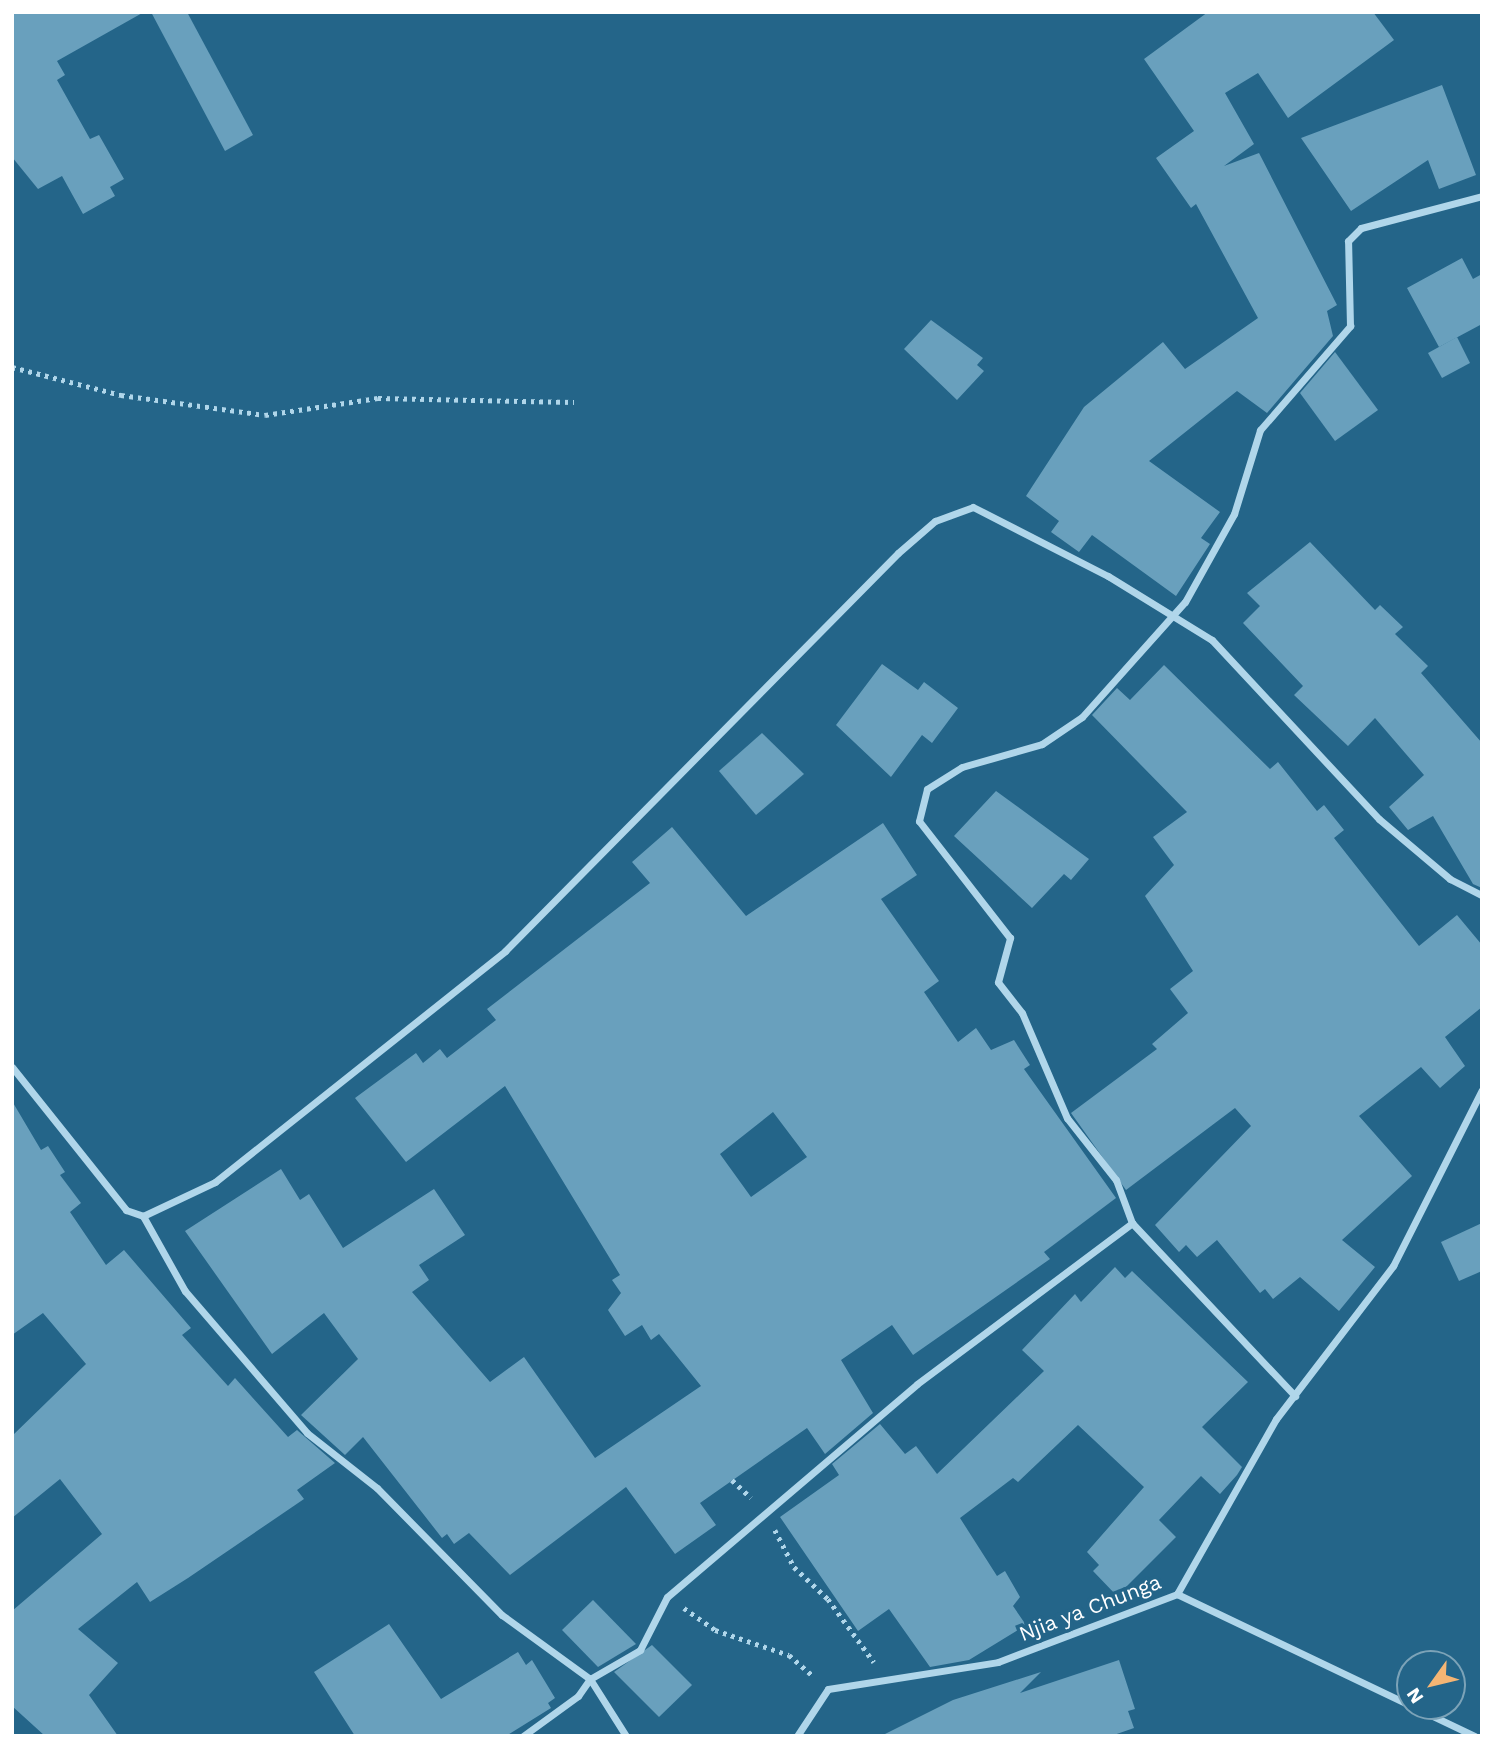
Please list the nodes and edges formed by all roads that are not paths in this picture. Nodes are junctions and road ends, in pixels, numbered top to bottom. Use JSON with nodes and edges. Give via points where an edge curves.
{"nodes":[{"id":1,"x":1482,"y":196,"type":"edge"},
{"id":2,"x":1171,"y":619,"type":"junction"},
{"id":3,"x":1482,"y":895,"type":"edge"},
{"id":4,"x":12,"y":1067,"type":"edge"},
{"id":5,"x":1482,"y":1090,"type":"edge"},
{"id":6,"x":143,"y":1216,"type":"junction"},
{"id":7,"x":1132,"y":1223,"type":"junction"},
{"id":8,"x":1295,"y":1396,"type":"junction"},
{"id":9,"x":1177,"y":1594,"type":"junction"},
{"id":10,"x":590,"y":1679,"type":"junction"},
{"id":11,"x":523,"y":1736,"type":"edge"},
{"id":12,"x":626,"y":1736,"type":"edge"},
{"id":13,"x":797,"y":1736,"type":"edge"},
{"id":14,"x":1475,"y":1736,"type":"edge"}],
"edges":[{"from":1,"to":2,"type":"street","via":[[1361,228],[1349,242],[1350,326],[1260,430],[1234,514]]},
{"from":2,"to":3,"type":"street","via":[[1212,640],[1379,819],[1450,879]]},
{"from":2,"to":6,"type":"street","via":[[1108,576],[973,507],[935,521],[505,951],[215,1182]]},
{"from":2,"to":7,"type":"street","via":[[1082,717],[1042,744],[962,767],[927,789],[919,821],[1010,938],[998,982],[1022,1013],[1067,1118],[1116,1180]]},
{"from":4,"to":6,"type":"street","via":[[103,1187],[126,1210]]},
{"from":5,"to":8,"type":"street","via":[[1393,1266]]},
{"from":6,"to":10,"type":"street","via":[[185,1291],[307,1433],[377,1488],[502,1615]]},
{"from":7,"to":8,"type":"street"},
{"from":7,"to":10,"type":"street","via":[[917,1384],[667,1597],[640,1650]]},
{"from":8,"to":9,"type":"street"},
{"from":9,"to":13,"type":"street","name":"Njia ya Chunga","via":[[998,1662],[828,1689]]},
{"from":9,"to":14,"type":"street","name":"Njia ya Chunga"},
{"from":10,"to":11,"type":"street","via":[[578,1696]]},
{"from":10,"to":12,"type":"street"}]}
